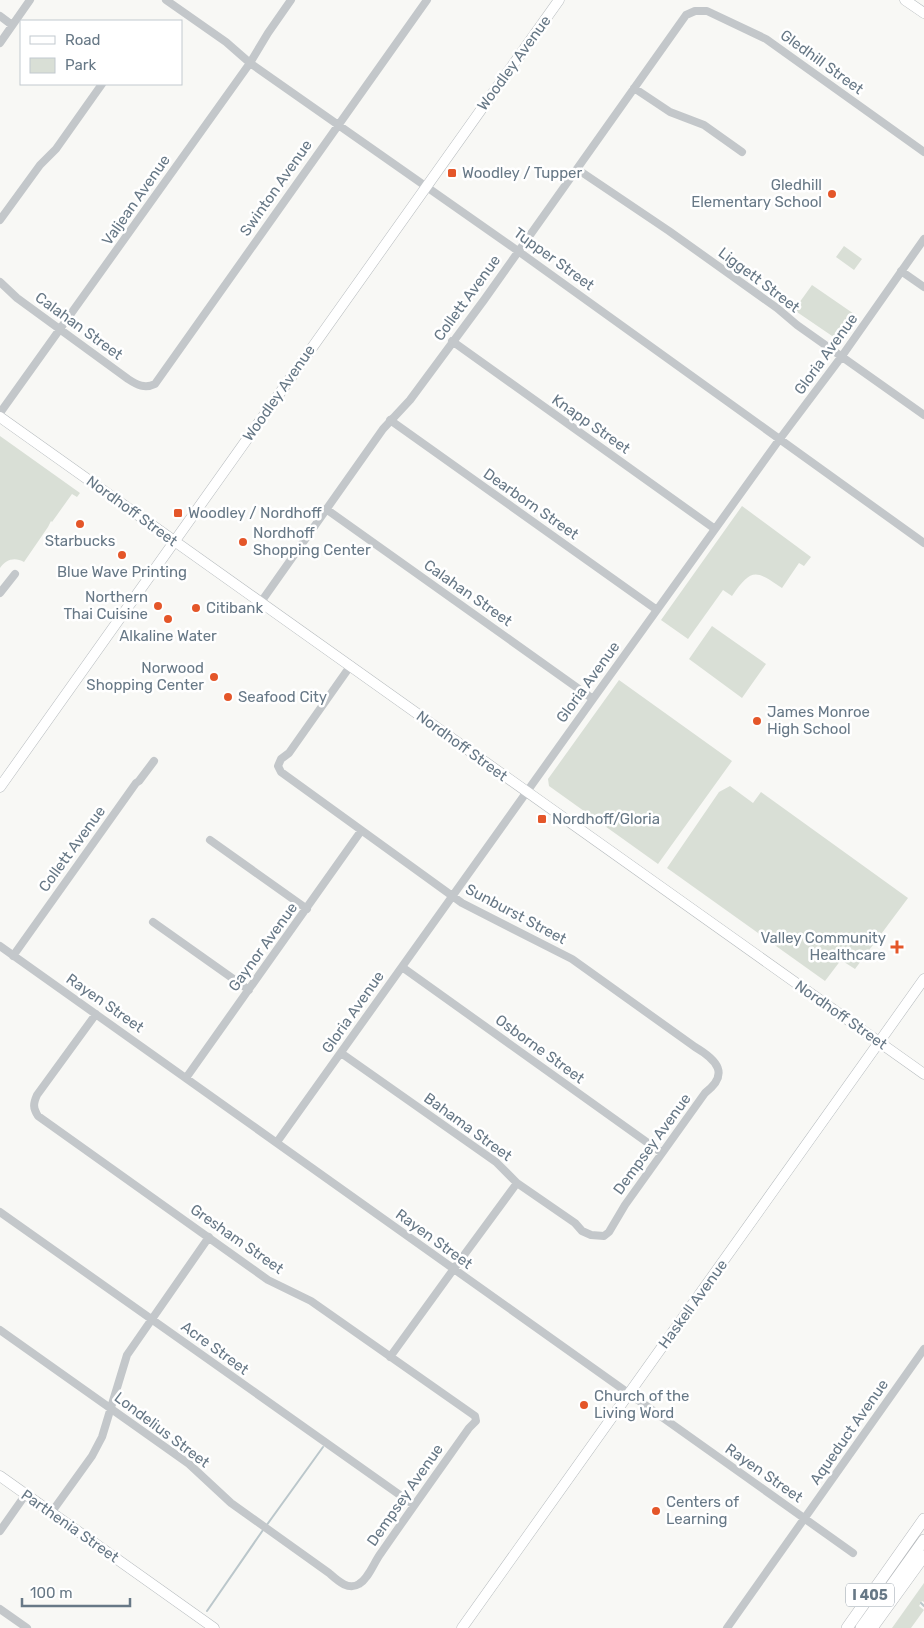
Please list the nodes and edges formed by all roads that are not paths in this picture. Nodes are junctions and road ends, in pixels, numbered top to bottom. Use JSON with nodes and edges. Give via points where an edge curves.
{"nodes":[{"id":1,"x":30,"y":0,"type":"edge"},
{"id":2,"x":166,"y":0,"type":"edge"},
{"id":3,"x":291,"y":0,"type":"edge"},
{"id":4,"x":427,"y":0,"type":"edge"},
{"id":5,"x":559,"y":0,"type":"edge"},
{"id":6,"x":905,"y":0,"type":"edge"},
{"id":7,"x":695,"y":11,"type":"joint"},
{"id":8,"x":924,"y":13,"type":"edge"},
{"id":9,"x":0,"y":16,"type":"edge"},
{"id":10,"x":12,"y":25,"type":"junction"},
{"id":11,"x":0,"y":42,"type":"edge"},
{"id":12,"x":250,"y":63,"type":"junction"},
{"id":13,"x":101,"y":85,"type":"edge"},
{"id":14,"x":634,"y":88,"type":"junction"},
{"id":15,"x":337,"y":126,"type":"junction"},
{"id":16,"x":742,"y":152,"type":"dead end"},
{"id":17,"x":924,"y":152,"type":"edge"},
{"id":18,"x":576,"y":168,"type":"junction"},
{"id":19,"x":427,"y":187,"type":"junction"},
{"id":20,"x":0,"y":220,"type":"edge"},
{"id":21,"x":924,"y":239,"type":"edge"},
{"id":22,"x":518,"y":251,"type":"junction"},
{"id":23,"x":901,"y":271,"type":"junction"},
{"id":24,"x":0,"y":282,"type":"edge"},
{"id":25,"x":924,"y":287,"type":"edge"},
{"id":26,"x":61,"y":329,"type":"junction"},
{"id":27,"x":452,"y":342,"type":"junction"},
{"id":28,"x":842,"y":356,"type":"junction"},
{"id":29,"x":145,"y":387,"type":"joint"},
{"id":30,"x":0,"y":415,"type":"edge"},
{"id":31,"x":924,"y":415,"type":"edge"},
{"id":32,"x":390,"y":420,"type":"junction"},
{"id":33,"x":779,"y":440,"type":"junction"},
{"id":34,"x":326,"y":510,"type":"junction"},
{"id":35,"x":715,"y":528,"type":"junction"},
{"id":36,"x":175,"y":542,"type":"junction"},
{"id":37,"x":924,"y":543,"type":"edge"},
{"id":38,"x":15,"y":574,"type":"dead end"},
{"id":39,"x":0,"y":593,"type":"edge"},
{"id":40,"x":261,"y":602,"type":"junction"},
{"id":41,"x":657,"y":610,"type":"junction"},
{"id":42,"x":351,"y":665,"type":"junction"},
{"id":43,"x":593,"y":699,"type":"junction"},
{"id":44,"x":154,"y":761,"type":"dead end"},
{"id":45,"x":0,"y":787,"type":"edge"},
{"id":46,"x":527,"y":792,"type":"junction"},
{"id":47,"x":361,"y":831,"type":"junction"},
{"id":48,"x":210,"y":840,"type":"dead end"},
{"id":49,"x":453,"y":895,"type":"junction"},
{"id":50,"x":307,"y":908,"type":"junction"},
{"id":51,"x":153,"y":922,"type":"dead end"},
{"id":52,"x":0,"y":946,"type":"edge"},
{"id":53,"x":13,"y":956,"type":"junction"},
{"id":54,"x":402,"y":967,"type":"junction"},
{"id":55,"x":924,"y":979,"type":"edge"},
{"id":56,"x":249,"y":990,"type":"junction"},
{"id":57,"x":96,"y":1014,"type":"junction"},
{"id":58,"x":879,"y":1042,"type":"junction"},
{"id":59,"x":342,"y":1053,"type":"junction"},
{"id":60,"x":719,"y":1068,"type":"joint"},
{"id":61,"x":924,"y":1074,"type":"edge"},
{"id":62,"x":186,"y":1078,"type":"junction"},
{"id":63,"x":277,"y":1142,"type":"junction"},
{"id":64,"x":662,"y":1153,"type":"junction"},
{"id":65,"x":517,"y":1183,"type":"junction"},
{"id":66,"x":0,"y":1212,"type":"edge"},
{"id":67,"x":604,"y":1236,"type":"joint"},
{"id":68,"x":209,"y":1237,"type":"junction"},
{"id":69,"x":453,"y":1270,"type":"junction"},
{"id":70,"x":151,"y":1319,"type":"junction"},
{"id":71,"x":0,"y":1330,"type":"edge"},
{"id":72,"x":924,"y":1349,"type":"edge"},
{"id":73,"x":390,"y":1357,"type":"junction"},
{"id":74,"x":629,"y":1393,"type":"junction"},
{"id":75,"x":109,"y":1408,"type":"junction"},
{"id":76,"x":477,"y":1418,"type":"joint"},
{"id":77,"x":0,"y":1476,"type":"edge"},
{"id":78,"x":26,"y":1494,"type":"junction"},
{"id":79,"x":414,"y":1505,"type":"junction"},
{"id":80,"x":51,"y":1512,"type":"junction"},
{"id":81,"x":805,"y":1519,"type":"junction"},
{"id":82,"x":923,"y":1523,"type":"edge"},
{"id":83,"x":0,"y":1531,"type":"edge"},
{"id":84,"x":924,"y":1540,"type":"edge"},
{"id":85,"x":852,"y":1553,"type":"dead end"},
{"id":86,"x":924,"y":1556,"type":"edge"},
{"id":87,"x":924,"y":1566,"type":"edge"},
{"id":88,"x":354,"y":1586,"type":"joint"},
{"id":89,"x":901,"y":1589,"type":"junction"},
{"id":90,"x":0,"y":1609,"type":"edge"},
{"id":91,"x":27,"y":1628,"type":"edge"},
{"id":92,"x":214,"y":1628,"type":"edge"},
{"id":93,"x":462,"y":1628,"type":"edge"},
{"id":94,"x":727,"y":1628,"type":"edge"},
{"id":95,"x":846,"y":1628,"type":"edge"},
{"id":96,"x":856,"y":1628,"type":"edge"},
{"id":97,"x":861,"y":1628,"type":"edge"},
{"id":98,"x":872,"y":1628,"type":"edge"}],
"edges":[{"from":1,"to":10,"type":"street"},
{"from":2,"to":12,"type":"street","name":"Tupper Street"},
{"from":3,"to":12,"type":"street","name":"Valjean Avenue"},
{"from":4,"to":15,"type":"street","name":"Swinton Avenue"},
{"from":5,"to":19,"type":"main road","name":"Woodley Avenue"},
{"from":6,"to":8,"type":"main road"},
{"from":7,"to":14,"type":"street","name":"Collett Avenue","via":[[680,21]]},
{"from":7,"to":17,"type":"street","name":"Gledhill Street","via":[[707,12],[766,39]]},
{"from":9,"to":10,"type":"street"},
{"from":10,"to":11,"type":"street"},
{"from":12,"to":15,"type":"street","name":"Tupper Street"},
{"from":12,"to":26,"type":"street","name":"Valjean Avenue"},
{"from":13,"to":20,"type":"street"},
{"from":14,"to":16,"type":"street","via":[[670,112],[704,125]]},
{"from":14,"to":18,"type":"street","name":"Collett Avenue"},
{"from":15,"to":19,"type":"street","name":"Tupper Street"},
{"from":15,"to":29,"type":"street","name":"Swinton Avenue","via":[[162,375],[155,384]]},
{"from":18,"to":22,"type":"street","name":"Collett Avenue"},
{"from":18,"to":28,"type":"street","name":"Liggett Street"},
{"from":19,"to":22,"type":"street","name":"Tupper Street"},
{"from":19,"to":36,"type":"main road","name":"Woodley Avenue"},
{"from":21,"to":23,"type":"street","name":"Gloria Avenue"},
{"from":22,"to":27,"type":"street","name":"Collett Avenue"},
{"from":22,"to":33,"type":"street","name":"Tupper Street"},
{"from":23,"to":25,"type":"street"},
{"from":23,"to":28,"type":"street","name":"Gloria Avenue"},
{"from":24,"to":26,"type":"street","name":"Calahan Street"},
{"from":26,"to":29,"type":"street","name":"Calahan Street","via":[[128,380]]},
{"from":26,"to":30,"type":"street","name":"Valjean Avenue"},
{"from":27,"to":32,"type":"street","name":"Collett Avenue","via":[[410,400]]},
{"from":27,"to":35,"type":"street","name":"Knapp Street"},
{"from":28,"to":31,"type":"street","name":"Liggett Street"},
{"from":28,"to":33,"type":"street","name":"Gloria Avenue"},
{"from":30,"to":36,"type":"main road","name":"Nordhoff Street"},
{"from":32,"to":34,"type":"street","name":"Collett Avenue"},
{"from":32,"to":41,"type":"street","name":"Dearborn Street"},
{"from":33,"to":35,"type":"street","name":"Gloria Avenue"},
{"from":33,"to":37,"type":"street","name":"Tupper Street"},
{"from":34,"to":40,"type":"street","name":"Collett Avenue"},
{"from":34,"to":43,"type":"street","name":"Calahan Street"},
{"from":35,"to":41,"type":"street","name":"Gloria Avenue"},
{"from":36,"to":40,"type":"main road","name":"Nordhoff Street"},
{"from":36,"to":45,"type":"main road","name":"Woodley Avenue"},
{"from":38,"to":39,"type":"street"},
{"from":40,"to":42,"type":"main road","name":"Nordhoff Street"},
{"from":41,"to":43,"type":"street","name":"Gloria Avenue"},
{"from":42,"to":46,"type":"main road","name":"Nordhoff Street"},
{"from":42,"to":47,"type":"street","name":"Sunburst Street","via":[[278,766],[283,775]]},
{"from":43,"to":46,"type":"street","name":"Gloria Avenue"},
{"from":44,"to":53,"type":"street","name":"Collett Avenue"},
{"from":46,"to":49,"type":"street","name":"Gloria Avenue"},
{"from":46,"to":58,"type":"main road","name":"Nordhoff Street"},
{"from":47,"to":49,"type":"street","name":"Sunburst Street"},
{"from":47,"to":50,"type":"street","name":"Gaynor Avenue"},
{"from":48,"to":50,"type":"street"},
{"from":49,"to":54,"type":"street","name":"Gloria Avenue"},
{"from":49,"to":60,"type":"street","name":"Sunburst Street","via":[[462,903],[572,959],[710,1056]]},
{"from":50,"to":56,"type":"street","name":"Gaynor Avenue"},
{"from":51,"to":56,"type":"street"},
{"from":52,"to":53,"type":"street","name":"Rayen Street"},
{"from":53,"to":57,"type":"street","name":"Rayen Street"},
{"from":54,"to":59,"type":"street","name":"Gloria Avenue"},
{"from":54,"to":64,"type":"street","name":"Osborne Street"},
{"from":55,"to":58,"type":"main road","name":"Haskell Avenue"},
{"from":56,"to":62,"type":"street","name":"Gaynor Avenue"},
{"from":57,"to":62,"type":"street","name":"Rayen Street"},
{"from":57,"to":68,"type":"street","name":"Gresham Street","via":[[37,1095],[34,1110],[44,1121]]},
{"from":58,"to":61,"type":"main road","name":"Nordhoff Street"},
{"from":58,"to":74,"type":"main road","name":"Haskell Avenue"},
{"from":59,"to":63,"type":"street","name":"Gloria Avenue"},
{"from":59,"to":65,"type":"street","name":"Bahama Street","via":[[496,1162]]},
{"from":60,"to":64,"type":"street","name":"Dempsey Avenue","via":[[716,1082]]},
{"from":62,"to":63,"type":"street","name":"Rayen Street"},
{"from":63,"to":69,"type":"street","name":"Rayen Street"},
{"from":64,"to":67,"type":"street","name":"Dempsey Avenue","via":[[625,1205],[614,1227]]},
{"from":65,"to":67,"type":"street","name":"Bahama Street","via":[[575,1222],[587,1234]]},
{"from":65,"to":69,"type":"street"},
{"from":66,"to":70,"type":"street","name":"Acre Street"},
{"from":68,"to":70,"type":"street"},
{"from":68,"to":73,"type":"street","name":"Gresham Street","via":[[268,1280],[311,1301]]},
{"from":69,"to":73,"type":"street"},
{"from":69,"to":74,"type":"street","name":"Rayen Street"},
{"from":70,"to":75,"type":"street","via":[[127,1355]]},
{"from":70,"to":79,"type":"street","name":"Acre Street"},
{"from":71,"to":75,"type":"street","name":"Londelius Street"},
{"from":72,"to":81,"type":"street","name":"Aqueduct Avenue"},
{"from":73,"to":76,"type":"street","name":"Gresham Street"},
{"from":74,"to":81,"type":"street","name":"Rayen Street"},
{"from":74,"to":93,"type":"main road","name":"Haskell Avenue"},
{"from":75,"to":80,"type":"street","via":[[96,1449]]},
{"from":75,"to":88,"type":"street","name":"Londelius Street","via":[[188,1464],[231,1503],[341,1583]]},
{"from":76,"to":79,"type":"street","name":"Dempsey Avenue"},
{"from":77,"to":78,"type":"main road","name":"Parthenia Street"},
{"from":78,"to":80,"type":"main road","name":"Parthenia Street"},
{"from":78,"to":83,"type":"street"},
{"from":79,"to":88,"type":"street","name":"Dempsey Avenue","via":[[366,1577]]},
{"from":80,"to":92,"type":"main road","name":"Parthenia Street"},
{"from":81,"to":85,"type":"street","name":"Rayen Street"},
{"from":81,"to":94,"type":"street","name":"Aqueduct Avenue"},
{"from":82,"to":95,"type":"highway","number":"I 405"},
{"from":82,"to":96,"type":"highway"},
{"from":84,"to":97,"type":"highway"},
{"from":86,"to":89,"type":"highway","number":"I 405"},
{"from":87,"to":89,"type":"highway"},
{"from":89,"to":98,"type":"highway","number":"I 405"},
{"from":90,"to":91,"type":"street"}]}
